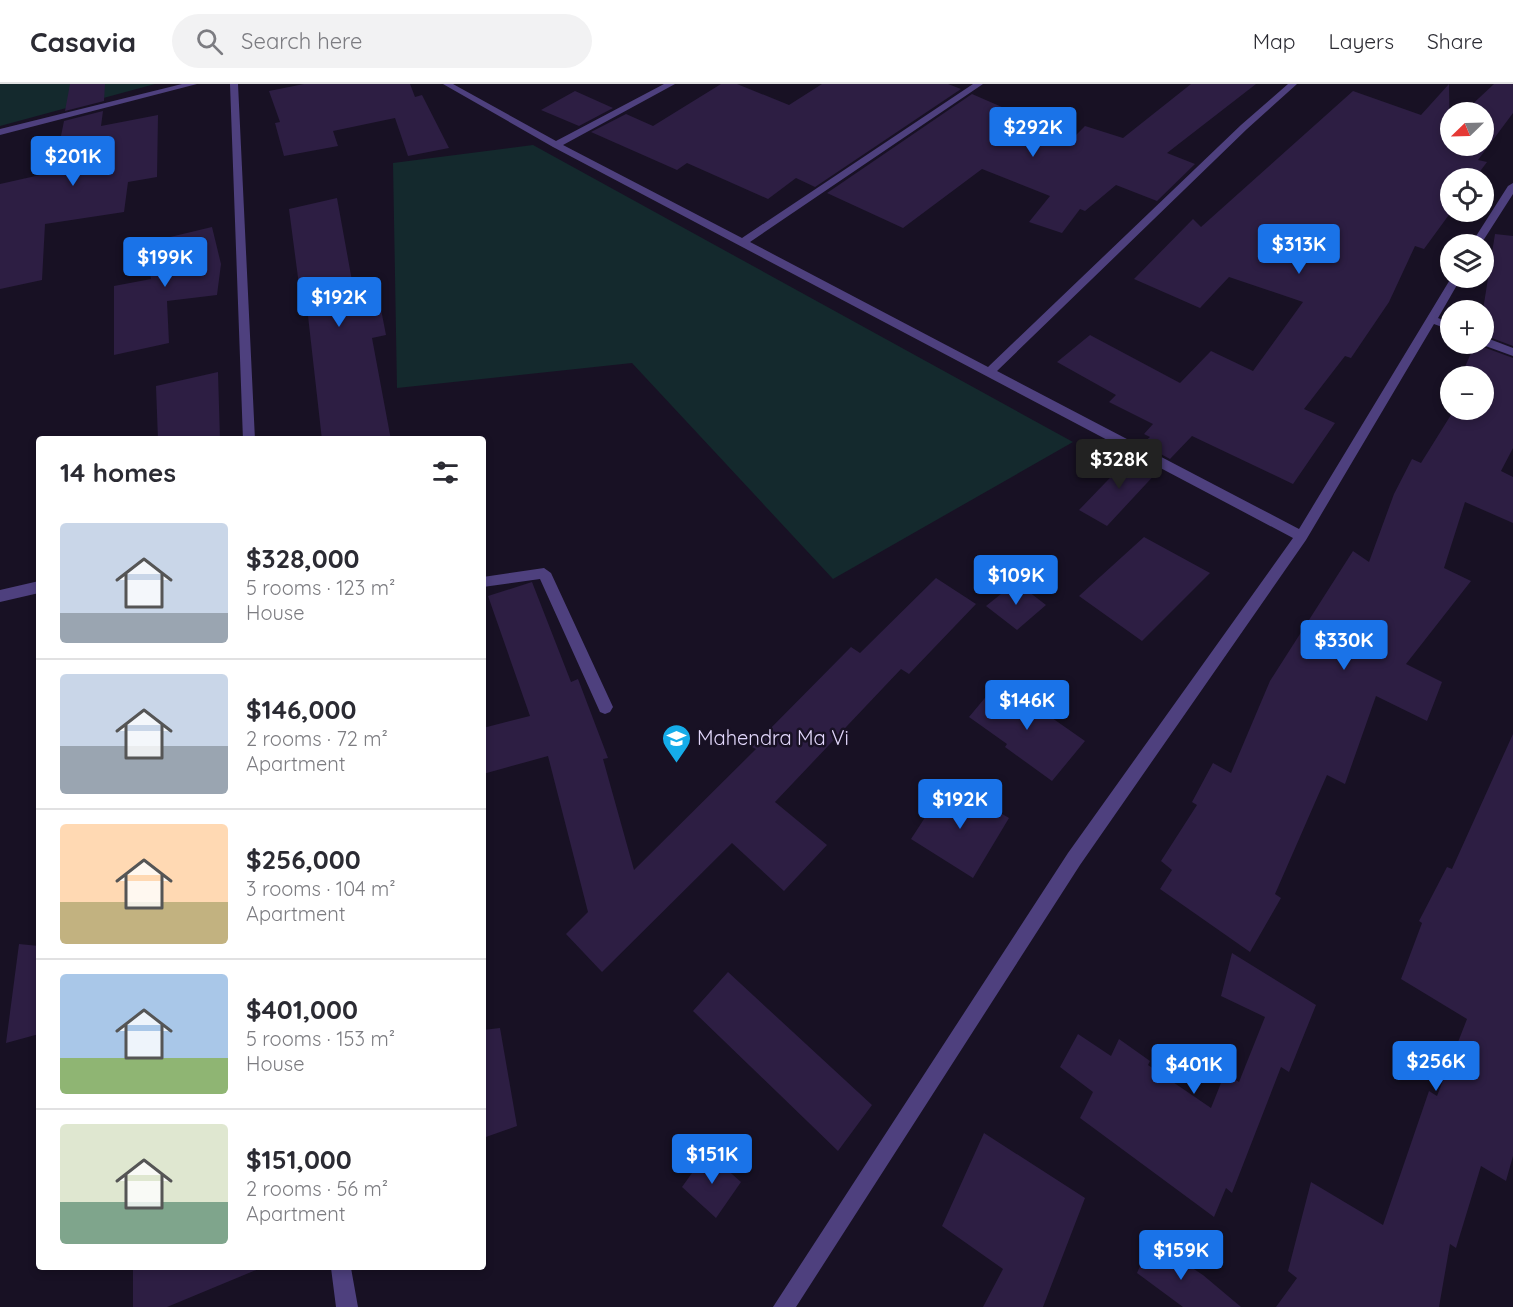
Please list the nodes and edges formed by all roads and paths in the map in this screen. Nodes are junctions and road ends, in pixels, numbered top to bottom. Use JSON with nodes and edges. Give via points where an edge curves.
{"nodes":[{"id":1,"x":193,"y":84,"type":"edge"},
{"id":2,"x":234,"y":84,"type":"edge"},
{"id":3,"x":447,"y":84,"type":"edge"},
{"id":4,"x":671,"y":84,"type":"edge"},
{"id":5,"x":979,"y":84,"type":"edge"},
{"id":6,"x":1293,"y":84,"type":"edge"},
{"id":7,"x":0,"y":132,"type":"edge"},
{"id":8,"x":556,"y":145,"type":"junction"},
{"id":9,"x":1513,"y":186,"type":"edge"},
{"id":10,"x":1482,"y":234,"type":"edge"},
{"id":11,"x":742,"y":242,"type":"junction"},
{"id":12,"x":1450,"y":288,"type":"edge"},
{"id":13,"x":1431,"y":319,"type":"junction"},
{"id":14,"x":1440,"y":323,"type":"edge"},
{"id":15,"x":1494,"y":344,"type":"edge"},
{"id":16,"x":1513,"y":352,"type":"edge"},
{"id":17,"x":990,"y":371,"type":"junction"},
{"id":18,"x":249,"y":436,"type":"edge"},
{"id":19,"x":1301,"y":536,"type":"junction"},
{"id":20,"x":486,"y":582,"type":"edge"},
{"id":21,"x":36,"y":587,"type":"edge"},
{"id":22,"x":0,"y":596,"type":"edge"},
{"id":23,"x":605,"y":707,"type":"dead end"},
{"id":24,"x":341,"y":1270,"type":"edge"},
{"id":25,"x":347,"y":1307,"type":"edge"},
{"id":26,"x":784,"y":1307,"type":"edge"}],
"edges":[{"from":1,"to":7,"type":"street"},
{"from":2,"to":18,"type":"street"},
{"from":3,"to":8,"type":"street"},
{"from":4,"to":8,"type":"street"},
{"from":5,"to":11,"type":"street"},
{"from":6,"to":17,"type":"street"},
{"from":8,"to":11,"type":"street"},
{"from":9,"to":10,"type":"street"},
{"from":11,"to":17,"type":"street"},
{"from":12,"to":13,"type":"street"},
{"from":13,"to":14,"type":"street"},
{"from":13,"to":19,"type":"street"},
{"from":15,"to":16,"type":"street"},
{"from":17,"to":19,"type":"street"},
{"from":19,"to":26,"type":"street","via":[[1074,859]]},
{"from":20,"to":23,"type":"street","via":[[544,573]]},
{"from":21,"to":22,"type":"street"},
{"from":24,"to":25,"type":"street"}]}
